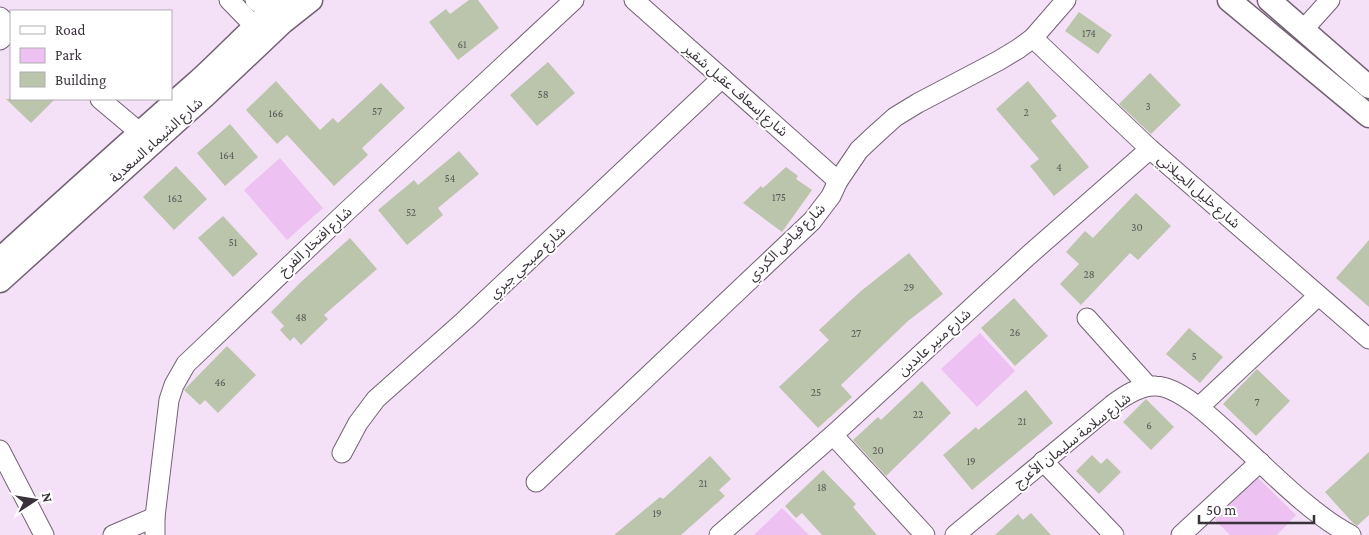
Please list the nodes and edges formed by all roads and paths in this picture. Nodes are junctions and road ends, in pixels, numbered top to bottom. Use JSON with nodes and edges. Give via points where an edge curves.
{"nodes":[{"id":1,"x":229,"y":0,"type":"edge"},
{"id":2,"x":311,"y":0,"type":"edge"},
{"id":3,"x":574,"y":0,"type":"edge"},
{"id":4,"x":634,"y":0,"type":"edge"},
{"id":5,"x":1066,"y":0,"type":"edge"},
{"id":6,"x":1230,"y":0,"type":"edge"},
{"id":7,"x":1269,"y":0,"type":"edge"},
{"id":8,"x":1330,"y":0,"type":"edge"},
{"id":9,"x":269,"y":16,"type":"edge"},
{"id":10,"x":0,"y":17,"type":"edge"},
{"id":11,"x":10,"y":27,"type":"edge"},
{"id":12,"x":10,"y":29,"type":"edge"},
{"id":13,"x":1303,"y":30,"type":"junction"},
{"id":14,"x":1033,"y":38,"type":"junction"},
{"id":15,"x":0,"y":40,"type":"edge"},
{"id":16,"x":722,"y":78,"type":"junction"},
{"id":17,"x":1369,"y":87,"type":"edge"},
{"id":18,"x":101,"y":100,"type":"edge"},
{"id":19,"x":1369,"y":116,"type":"edge"},
{"id":20,"x":146,"y":137,"type":"junction"},
{"id":21,"x":1150,"y":149,"type":"junction"},
{"id":22,"x":838,"y":181,"type":"junction"},
{"id":23,"x":0,"y":259,"type":"edge"},
{"id":24,"x":0,"y":281,"type":"edge"},
{"id":25,"x":1318,"y":296,"type":"junction"},
{"id":26,"x":1087,"y":318,"type":"dead end"},
{"id":27,"x":1369,"y":339,"type":"edge"},
{"id":28,"x":1148,"y":386,"type":"junction"},
{"id":29,"x":1199,"y":407,"type":"junction"},
{"id":30,"x":832,"y":435,"type":"junction"},
{"id":31,"x":0,"y":450,"type":"edge"},
{"id":32,"x":342,"y":453,"type":"dead end"},
{"id":33,"x":1043,"y":461,"type":"junction"},
{"id":34,"x":1260,"y":462,"type":"junction"},
{"id":35,"x":536,"y":482,"type":"dead end"},
{"id":36,"x":155,"y":526,"type":"edge"},
{"id":37,"x":44,"y":535,"type":"edge"},
{"id":38,"x":113,"y":535,"type":"edge"},
{"id":39,"x":718,"y":535,"type":"edge"},
{"id":40,"x":925,"y":535,"type":"edge"},
{"id":41,"x":955,"y":535,"type":"edge"},
{"id":42,"x":1114,"y":535,"type":"edge"},
{"id":43,"x":1181,"y":535,"type":"edge"},
{"id":44,"x":1351,"y":535,"type":"edge"}],
"edges":[{"from":1,"to":9,"type":"street"},
{"from":2,"to":9,"type":"street","name":"شارع الشيماء السعدية"},
{"from":3,"to":36,"type":"street","name":"شارع افتخار الفرخ","via":[[186,364],[169,400]]},
{"from":4,"to":16,"type":"street","name":"شارع إسعاف عقيل شقير"},
{"from":5,"to":14,"type":"street","name":"شارع فياض الكردي"},
{"from":6,"to":19,"type":"street"},
{"from":7,"to":13,"type":"street"},
{"from":8,"to":13,"type":"street"},
{"from":9,"to":20,"type":"street","name":"شارع الشيماء السعدية","via":[[198,82]]},
{"from":10,"to":11,"type":"street"},
{"from":12,"to":15,"type":"street"},
{"from":13,"to":17,"type":"street"},
{"from":14,"to":21,"type":"street","name":"شارع خليل الجيلاني"},
{"from":14,"to":22,"type":"street","name":"شارع فياض الكردي","via":[[998,61],[895,117],[859,150]]},
{"from":16,"to":22,"type":"street","name":"شارع إسعاف عقيل شقير"},
{"from":16,"to":32,"type":"street","name":"شارع صبحي جبري","via":[[465,320],[376,399]]},
{"from":18,"to":20,"type":"street"},
{"from":20,"to":23,"type":"street","name":"شارع الشيماء السعدية"},
{"from":20,"to":24,"type":"street","name":"شارع الشيماء السعدية"},
{"from":21,"to":25,"type":"street","name":"شارع خليل الجيلاني"},
{"from":21,"to":30,"type":"street","name":"شارع منير عابدين"},
{"from":22,"to":35,"type":"street","name":"شارع فياض الكردي","via":[[812,221]]},
{"from":25,"to":27,"type":"street","name":"شارع خليل الجيلاني"},
{"from":25,"to":29,"type":"street"},
{"from":26,"to":28,"type":"street"},
{"from":28,"to":29,"type":"street","via":[[1166,388]]},
{"from":28,"to":33,"type":"street","name":"شارع سلامة سليمان الأعرج","via":[[1124,396]]},
{"from":29,"to":34,"type":"street"},
{"from":30,"to":39,"type":"street","name":"شارع منير عابدين"},
{"from":30,"to":40,"type":"street"},
{"from":31,"to":37,"type":"street"},
{"from":33,"to":41,"type":"street","name":"شارع سلامة سليمان الأعرج"},
{"from":33,"to":42,"type":"street"},
{"from":34,"to":43,"type":"street"},
{"from":34,"to":44,"type":"street","via":[[1321,516]]},
{"from":36,"to":38,"type":"street"}]}
